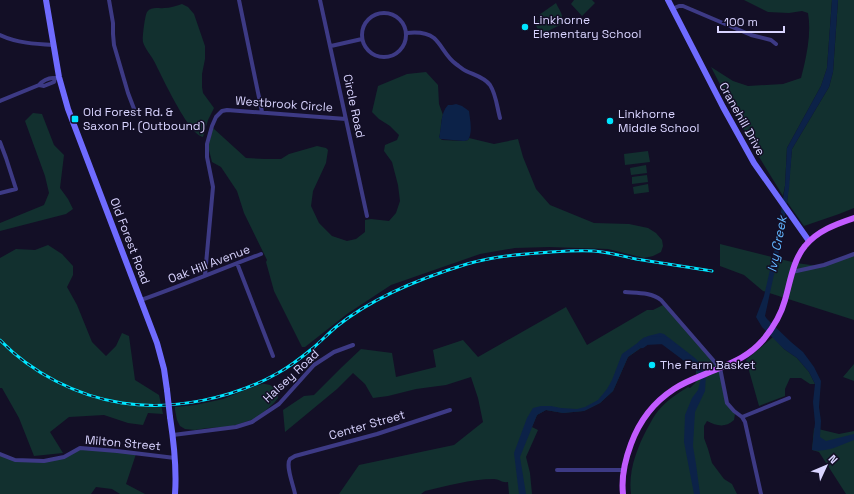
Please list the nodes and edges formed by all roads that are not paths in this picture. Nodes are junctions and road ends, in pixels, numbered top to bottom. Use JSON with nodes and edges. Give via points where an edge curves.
{"nodes":[{"id":1,"x":46,"y":0,"type":"edge"},
{"id":2,"x":109,"y":0,"type":"edge"},
{"id":3,"x":239,"y":0,"type":"edge"},
{"id":4,"x":320,"y":0,"type":"edge"},
{"id":5,"x":668,"y":0,"type":"edge"},
{"id":6,"x":672,"y":9,"type":"junction"},
{"id":7,"x":407,"y":33,"type":"junction"},
{"id":8,"x":0,"y":35,"type":"edge"},
{"id":9,"x":362,"y":39,"type":"junction"},
{"id":10,"x":776,"y":44,"type":"dead end"},
{"id":11,"x":54,"y":45,"type":"junction"},
{"id":12,"x":331,"y":46,"type":"junction"},
{"id":13,"x":57,"y":78,"type":"junction"},
{"id":14,"x":0,"y":101,"type":"edge"},
{"id":15,"x":262,"y":112,"type":"junction"},
{"id":16,"x":136,"y":114,"type":"dead end"},
{"id":17,"x":500,"y":118,"type":"dead end"},
{"id":18,"x":346,"y":119,"type":"junction"},
{"id":19,"x":0,"y":142,"type":"edge"},
{"id":20,"x":0,"y":193,"type":"edge"},
{"id":21,"x":367,"y":216,"type":"dead end"},
{"id":22,"x":854,"y":218,"type":"edge"},
{"id":23,"x":810,"y":241,"type":"junction"},
{"id":24,"x":261,"y":254,"type":"dead end"},
{"id":25,"x":854,"y":254,"type":"edge"},
{"id":26,"x":237,"y":263,"type":"junction"},
{"id":27,"x":792,"y":272,"type":"junction"},
{"id":28,"x":205,"y":275,"type":"junction"},
{"id":29,"x":624,"y":292,"type":"dead end"},
{"id":30,"x":141,"y":300,"type":"junction"},
{"id":31,"x":353,"y":345,"type":"dead end"},
{"id":32,"x":273,"y":356,"type":"dead end"},
{"id":33,"x":718,"y":369,"type":"junction"},
{"id":34,"x":789,"y":398,"type":"dead end"},
{"id":35,"x":450,"y":410,"type":"dead end"},
{"id":36,"x":742,"y":416,"type":"junction"},
{"id":37,"x":173,"y":435,"type":"junction"},
{"id":38,"x":1,"y":453,"type":"edge"},
{"id":39,"x":175,"y":458,"type":"junction"},
{"id":40,"x":557,"y":470,"type":"dead end"},
{"id":41,"x":624,"y":470,"type":"junction"},
{"id":42,"x":175,"y":494,"type":"edge"},
{"id":43,"x":296,"y":494,"type":"edge"},
{"id":44,"x":623,"y":494,"type":"edge"},
{"id":45,"x":761,"y":494,"type":"edge"}],
"edges":[{"from":1,"to":11,"type":"main road","name":"Old Forest Road"},
{"from":2,"to":16,"type":"street","via":[[114,23],[114,45]]},
{"from":3,"to":15,"type":"street"},
{"from":4,"to":12,"type":"street","name":"Circle Road"},
{"from":5,"to":6,"type":"main road","name":"Cranehill Drive"},
{"from":6,"to":10,"type":"street","via":[[683,6]]},
{"from":6,"to":23,"type":"main road","name":"Cranehill Drive","via":[[760,173]]},
{"from":7,"to":9,"type":"street","via":[[401,48],[389,57],[375,56],[364,46]]},
{"from":7,"to":9,"type":"street","via":[[400,19],[382,12],[366,21],[361,33]]},
{"from":7,"to":17,"type":"street","via":[[424,33],[433,38],[454,63],[488,83],[493,90]]},
{"from":8,"to":11,"type":"street","via":[[25,42]]},
{"from":9,"to":12,"type":"street"},
{"from":11,"to":13,"type":"main road","name":"Old Forest Road"},
{"from":12,"to":18,"type":"street","name":"Circle Road"},
{"from":13,"to":14,"type":"street","via":[[54,82],[39,85]]},
{"from":13,"to":30,"type":"main road","name":"Old Forest Road"},
{"from":15,"to":18,"type":"street","name":"Westbrook Circle"},
{"from":15,"to":28,"type":"street","name":"Westbrook Circle","via":[[222,111],[212,126],[207,144],[213,187]]},
{"from":18,"to":21,"type":"street","name":"Circle Road"},
{"from":19,"to":20,"type":"street","via":[[16,189]]},
{"from":22,"to":23,"type":"main road","via":[[829,227]]},
{"from":23,"to":27,"type":"main road","via":[[804,246]]},
{"from":24,"to":26,"type":"street","name":"Oak Hill Avenue"},
{"from":25,"to":27,"type":"street","via":[[824,265]]},
{"from":26,"to":28,"type":"street","name":"Oak Hill Avenue"},
{"from":26,"to":32,"type":"street"},
{"from":27,"to":33,"type":"main road","via":[[781,314],[765,338],[750,353]]},
{"from":28,"to":30,"type":"street","name":"Oak Hill Avenue"},
{"from":29,"to":33,"type":"street","via":[[644,293],[661,300]]},
{"from":30,"to":37,"type":"main road","name":"Old Forest Road","bridge":true,"via":[[162,361]]},
{"from":31,"to":37,"type":"street","name":"Halsey Road","via":[[334,352],[314,365],[279,404],[252,422],[236,427]]},
{"from":33,"to":36,"type":"street","via":[[727,403]]},
{"from":33,"to":41,"type":"main road","via":[[674,389],[654,406],[640,424],[627,455]]},
{"from":34,"to":36,"type":"street"},
{"from":35,"to":43,"type":"street","name":"Center Street","via":[[377,434],[295,456],[290,459],[288,469]]},
{"from":36,"to":45,"type":"street"},
{"from":37,"to":39,"type":"main road","name":"Old Forest Road"},
{"from":38,"to":39,"type":"street","name":"Milton Street","via":[[15,460],[44,461],[64,457],[80,448]]},
{"from":39,"to":42,"type":"main road","name":"Old Forest Road"},
{"from":40,"to":41,"type":"street"},
{"from":41,"to":44,"type":"main road"}]}
